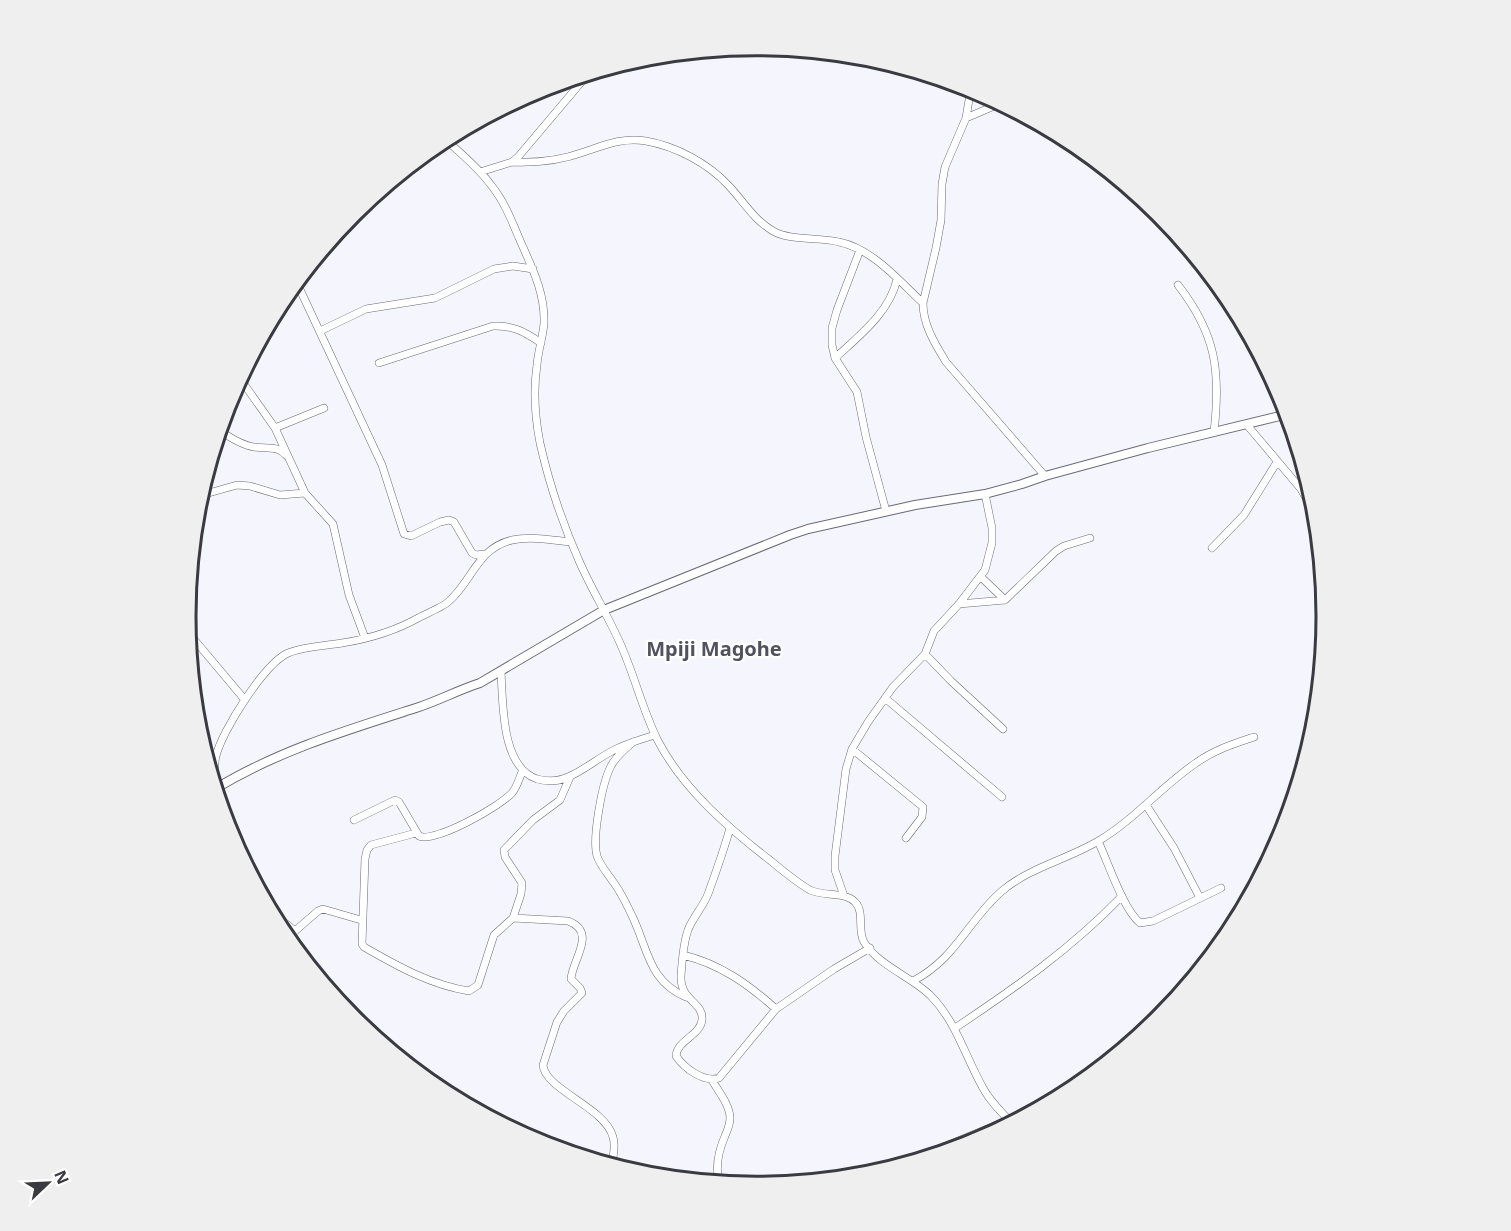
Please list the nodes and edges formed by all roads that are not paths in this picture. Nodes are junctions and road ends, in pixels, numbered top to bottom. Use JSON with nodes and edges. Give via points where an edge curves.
{"nodes":[{"id":1,"x":580,"y":84,"type":"edge"},
{"id":2,"x":969,"y":98,"type":"edge"},
{"id":3,"x":991,"y":107,"type":"edge"},
{"id":4,"x":966,"y":118,"type":"junction"},
{"id":5,"x":452,"y":145,"type":"edge"},
{"id":6,"x":513,"y":162,"type":"junction"},
{"id":7,"x":480,"y":171,"type":"junction"},
{"id":8,"x":860,"y":250,"type":"junction"},
{"id":9,"x":533,"y":269,"type":"junction"},
{"id":10,"x":897,"y":279,"type":"junction"},
{"id":11,"x":1178,"y":285,"type":"dead end"},
{"id":12,"x":300,"y":290,"type":"edge"},
{"id":13,"x":923,"y":303,"type":"junction"},
{"id":14,"x":320,"y":331,"type":"junction"},
{"id":15,"x":541,"y":343,"type":"junction"},
{"id":16,"x":835,"y":358,"type":"junction"},
{"id":17,"x":379,"y":363,"type":"dead end"},
{"id":18,"x":245,"y":386,"type":"edge"},
{"id":19,"x":324,"y":408,"type":"dead end"},
{"id":20,"x":1279,"y":416,"type":"edge"},
{"id":21,"x":1246,"y":425,"type":"junction"},
{"id":22,"x":275,"y":428,"type":"junction"},
{"id":23,"x":1214,"y":432,"type":"junction"},
{"id":24,"x":225,"y":434,"type":"edge"},
{"id":25,"x":290,"y":460,"type":"junction"},
{"id":26,"x":1277,"y":462,"type":"junction"},
{"id":27,"x":1045,"y":476,"type":"junction"},
{"id":28,"x":1301,"y":490,"type":"edge"},
{"id":29,"x":209,"y":493,"type":"edge"},
{"id":30,"x":305,"y":493,"type":"junction"},
{"id":31,"x":985,"y":494,"type":"junction"},
{"id":32,"x":886,"y":511,"type":"junction"},
{"id":33,"x":1090,"y":538,"type":"dead end"},
{"id":34,"x":571,"y":542,"type":"junction"},
{"id":35,"x":1212,"y":548,"type":"dead end"},
{"id":36,"x":484,"y":554,"type":"junction"},
{"id":37,"x":981,"y":577,"type":"junction"},
{"id":38,"x":1005,"y":600,"type":"junction"},
{"id":39,"x":959,"y":604,"type":"junction"},
{"id":40,"x":604,"y":610,"type":"junction"},
{"id":41,"x":365,"y":638,"type":"junction"},
{"id":42,"x":197,"y":645,"type":"edge"},
{"id":43,"x":925,"y":654,"type":"junction"},
{"id":44,"x":501,"y":672,"type":"junction"},
{"id":45,"x":885,"y":698,"type":"junction"},
{"id":46,"x":245,"y":700,"type":"junction"},
{"id":47,"x":1003,"y":729,"type":"dead end"},
{"id":48,"x":655,"y":735,"type":"junction"},
{"id":49,"x":1254,"y":737,"type":"dead end"},
{"id":50,"x":633,"y":742,"type":"junction"},
{"id":51,"x":852,"y":749,"type":"junction"},
{"id":52,"x":216,"y":764,"type":"edge"},
{"id":53,"x":522,"y":772,"type":"junction"},
{"id":54,"x":570,"y":777,"type":"junction"},
{"id":55,"x":222,"y":786,"type":"edge"},
{"id":56,"x":1002,"y":797,"type":"dead end"},
{"id":57,"x":1146,"y":805,"type":"junction"},
{"id":58,"x":354,"y":820,"type":"dead end"},
{"id":59,"x":730,"y":828,"type":"junction"},
{"id":60,"x":416,"y":833,"type":"junction"},
{"id":61,"x":906,"y":838,"type":"dead end"},
{"id":62,"x":1098,"y":841,"type":"junction"},
{"id":63,"x":1221,"y":888,"type":"dead end"},
{"id":64,"x":843,"y":896,"type":"junction"},
{"id":65,"x":1122,"y":896,"type":"junction"},
{"id":66,"x":1200,"y":898,"type":"junction"},
{"id":67,"x":513,"y":918,"type":"junction"},
{"id":68,"x":361,"y":920,"type":"junction"},
{"id":69,"x":288,"y":924,"type":"edge"},
{"id":70,"x":870,"y":948,"type":"junction"},
{"id":71,"x":683,"y":955,"type":"junction"},
{"id":72,"x":913,"y":981,"type":"junction"},
{"id":73,"x":686,"y":997,"type":"junction"},
{"id":74,"x":776,"y":1009,"type":"junction"},
{"id":75,"x":955,"y":1028,"type":"junction"},
{"id":76,"x":712,"y":1080,"type":"junction"},
{"id":77,"x":1006,"y":1117,"type":"edge"},
{"id":78,"x":613,"y":1156,"type":"edge"},
{"id":79,"x":718,"y":1174,"type":"edge"}],
"edges":[{"from":1,"to":6,"type":"street"},
{"from":2,"to":4,"type":"street"},
{"from":3,"to":4,"type":"street"},
{"from":4,"to":13,"type":"street","via":[[945,167],[941,220]]},
{"from":5,"to":7,"type":"street"},
{"from":6,"to":7,"type":"street"},
{"from":6,"to":8,"type":"street","via":[[563,158],[620,140],[665,146],[704,165],[727,184],[750,213],[775,232],[842,242]]},
{"from":7,"to":9,"type":"street","via":[[500,197]]},
{"from":8,"to":10,"type":"street"},
{"from":8,"to":16,"type":"street","via":[[832,327]]},
{"from":9,"to":14,"type":"street","via":[[494,269],[435,298],[366,309]]},
{"from":9,"to":15,"type":"street","via":[[543,306]]},
{"from":10,"to":13,"type":"street"},
{"from":10,"to":16,"type":"street","via":[[886,306]]},
{"from":11,"to":23,"type":"street","via":[[1198,314],[1217,371]]},
{"from":12,"to":14,"type":"street"},
{"from":13,"to":27,"type":"street","via":[[926,324],[946,362]]},
{"from":14,"to":36,"type":"street","via":[[382,465],[401,530],[411,536],[449,520],[472,552]]},
{"from":15,"to":17,"type":"street","via":[[520,329],[493,326]]},
{"from":15,"to":34,"type":"street","via":[[534,383],[537,426]]},
{"from":16,"to":32,"type":"street","via":[[857,392]]},
{"from":18,"to":22,"type":"street"},
{"from":19,"to":22,"type":"street"},
{"from":20,"to":21,"type":"street"},
{"from":21,"to":23,"type":"street"},
{"from":21,"to":26,"type":"street"},
{"from":22,"to":25,"type":"street"},
{"from":23,"to":27,"type":"street"},
{"from":24,"to":25,"type":"street","via":[[242,444],[279,449]]},
{"from":25,"to":30,"type":"street"},
{"from":26,"to":28,"type":"street"},
{"from":26,"to":35,"type":"street","via":[[1244,515]]},
{"from":27,"to":31,"type":"street"},
{"from":29,"to":30,"type":"street","via":[[237,485],[280,495]]},
{"from":30,"to":41,"type":"street","via":[[333,524],[349,595]]},
{"from":31,"to":32,"type":"street"},
{"from":31,"to":37,"type":"street","via":[[992,543]]},
{"from":32,"to":40,"type":"street","via":[[790,535]]},
{"from":33,"to":38,"type":"street","via":[[1056,551]]},
{"from":34,"to":36,"type":"street","via":[[518,540]]},
{"from":34,"to":40,"type":"street"},
{"from":36,"to":41,"type":"street","via":[[447,603],[405,625]]},
{"from":37,"to":38,"type":"street"},
{"from":37,"to":39,"type":"street"},
{"from":38,"to":39,"type":"street"},
{"from":39,"to":43,"type":"street","via":[[934,631]]},
{"from":40,"to":44,"type":"street"},
{"from":40,"to":48,"type":"street"},
{"from":41,"to":46,"type":"street","via":[[289,653],[269,669]]},
{"from":42,"to":46,"type":"street"},
{"from":43,"to":45,"type":"street"},
{"from":43,"to":47,"type":"street"},
{"from":44,"to":53,"type":"street","via":[[507,735]]},
{"from":44,"to":55,"type":"street","via":[[419,707],[277,756]]},
{"from":45,"to":51,"type":"street"},
{"from":45,"to":56,"type":"street"},
{"from":46,"to":52,"type":"street","via":[[222,739]]},
{"from":48,"to":50,"type":"street"},
{"from":48,"to":59,"type":"street","via":[[683,778]]},
{"from":49,"to":57,"type":"street","via":[[1222,748],[1196,763]]},
{"from":50,"to":54,"type":"street"},
{"from":50,"to":73,"type":"street","via":[[616,758],[606,777],[595,845],[602,868],[634,919],[653,968],[666,986]]},
{"from":51,"to":61,"type":"street","via":[[923,807],[922,817]]},
{"from":51,"to":64,"type":"street","via":[[835,856]]},
{"from":53,"to":54,"type":"street","via":[[547,782]]},
{"from":53,"to":60,"type":"street","via":[[511,794],[487,813],[430,838]]},
{"from":54,"to":67,"type":"street","via":[[560,800],[526,826],[504,850],[522,883]]},
{"from":57,"to":62,"type":"street"},
{"from":57,"to":66,"type":"street"},
{"from":58,"to":60,"type":"street","via":[[395,800]]},
{"from":59,"to":64,"type":"street","via":[[810,890]]},
{"from":59,"to":71,"type":"street","via":[[708,894],[688,931]]},
{"from":60,"to":68,"type":"street","via":[[372,845],[367,850]]},
{"from":62,"to":65,"type":"street"},
{"from":62,"to":72,"type":"street","via":[[1005,888],[939,963]]},
{"from":63,"to":66,"type":"street"},
{"from":64,"to":70,"type":"street","via":[[859,907],[861,934]]},
{"from":65,"to":66,"type":"street","via":[[1140,923],[1153,921]]},
{"from":65,"to":75,"type":"street","via":[[1052,961]]},
{"from":67,"to":68,"type":"street","via":[[494,936],[478,984],[470,991],[424,979],[364,947]]},
{"from":67,"to":78,"type":"street","via":[[568,921],[580,929],[581,947],[571,979],[582,993],[557,1022],[543,1065],[553,1082],[608,1127],[614,1140]]},
{"from":68,"to":69,"type":"street","via":[[323,909],[296,930]]},
{"from":70,"to":72,"type":"street"},
{"from":70,"to":74,"type":"street"},
{"from":71,"to":73,"type":"street","via":[[681,979]]},
{"from":71,"to":74,"type":"street","via":[[701,959],[732,975]]},
{"from":72,"to":75,"type":"street","via":[[931,996]]},
{"from":73,"to":76,"type":"street","via":[[699,1008],[702,1021],[678,1048],[676,1056],[682,1064]]},
{"from":74,"to":76,"type":"street","via":[[724,1074]]},
{"from":75,"to":77,"type":"street","via":[[982,1087]]},
{"from":76,"to":79,"type":"street","via":[[730,1118],[718,1154]]}]}
